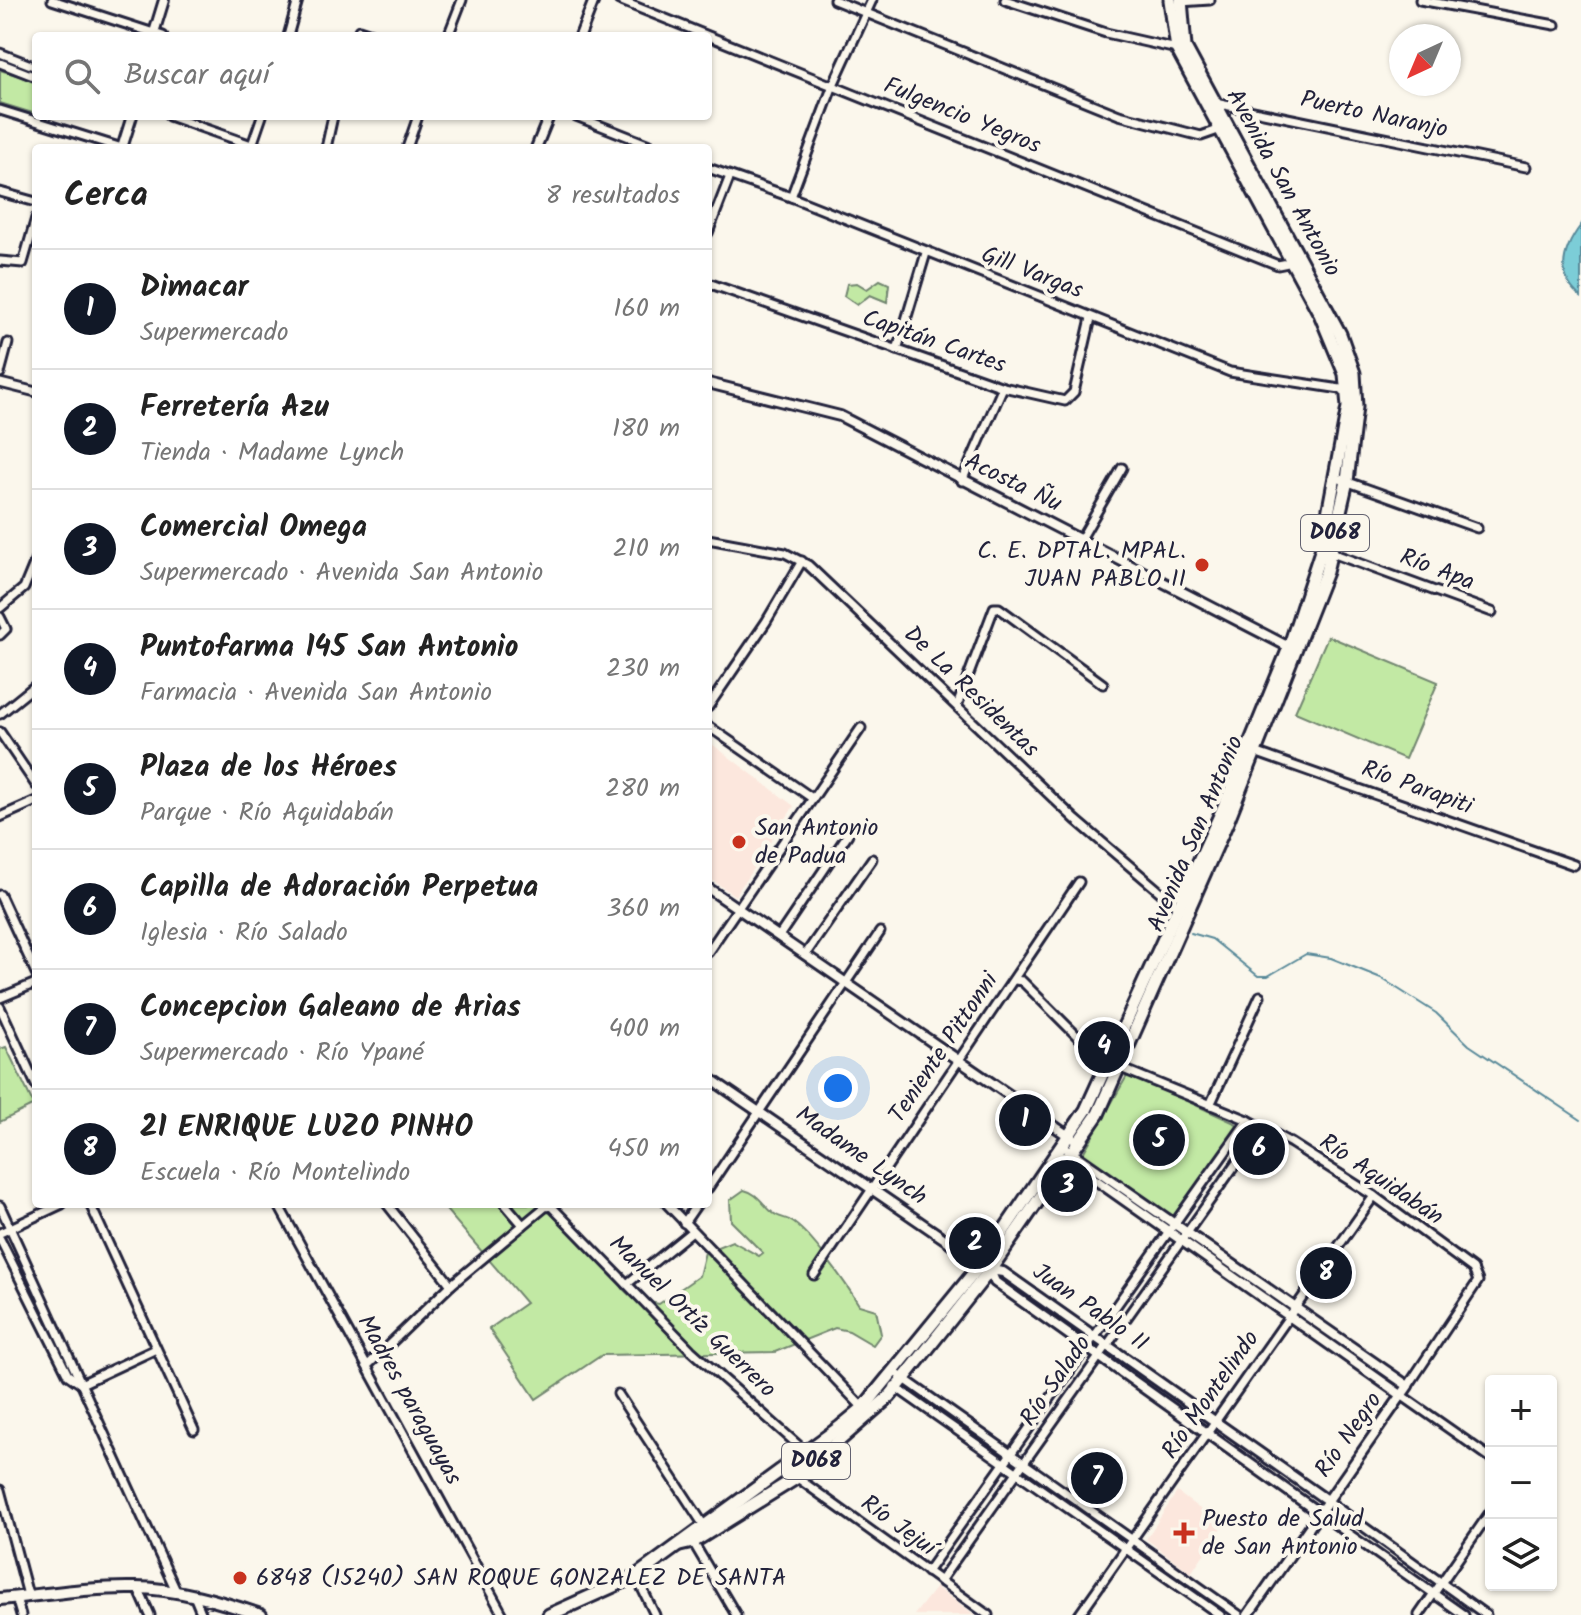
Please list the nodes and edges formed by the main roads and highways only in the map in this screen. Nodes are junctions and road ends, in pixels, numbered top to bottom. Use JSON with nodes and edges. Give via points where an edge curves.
{"nodes":[{"id":1,"x":1176,"y":1,"type":"edge"},
{"id":2,"x":1223,"y":128,"type":"junction"},
{"id":3,"x":1296,"y":261,"type":"junction"},
{"id":4,"x":1342,"y":479,"type":"junction"},
{"id":5,"x":866,"y":1411,"type":"junction"},
{"id":6,"x":677,"y":1546,"type":"junction"},
{"id":7,"x":0,"y":1599,"type":"edge"},
{"id":8,"x":261,"y":1615,"type":"edge"},
{"id":9,"x":549,"y":1615,"type":"edge"}],
"edges":[{"from":1,"to":2,"type":"main road","name":"Avenida San Antonio","number":"D068","via":[[1185,47]]},
{"from":1,"to":2,"type":"main road","name":"Avenida San Antonio","number":"D068","via":[[1177,49]]},
{"from":2,"to":3,"type":"main road","name":"Avenida San Antonio","number":"D068"},
{"from":3,"to":4,"type":"main road","name":"Avenida San Antonio","number":"D068","via":[[1330,335],[1347,390]]},
{"from":3,"to":4,"type":"main road","name":"Avenida San Antonio","number":"D068","via":[[1340,334],[1354,373],[1356,407]]},
{"from":4,"to":5,"type":"main road","name":"Avenida San Antonio","number":"D068","via":[[1326,552],[1293,649],[1115,1066],[1069,1149],[985,1267]]},
{"from":5,"to":6,"type":"main road","name":"Avenida San Antonio","number":"D068"},
{"from":5,"to":6,"type":"main road","name":"Avenida San Antonio","number":"D068","via":[[796,1478],[693,1542]]},
{"from":6,"to":9,"type":"main road","name":"Avenida San Antonio","number":"D068","via":[[636,1576]]},
{"from":7,"to":8,"type":"main road","via":[[138,1588]]}]}
